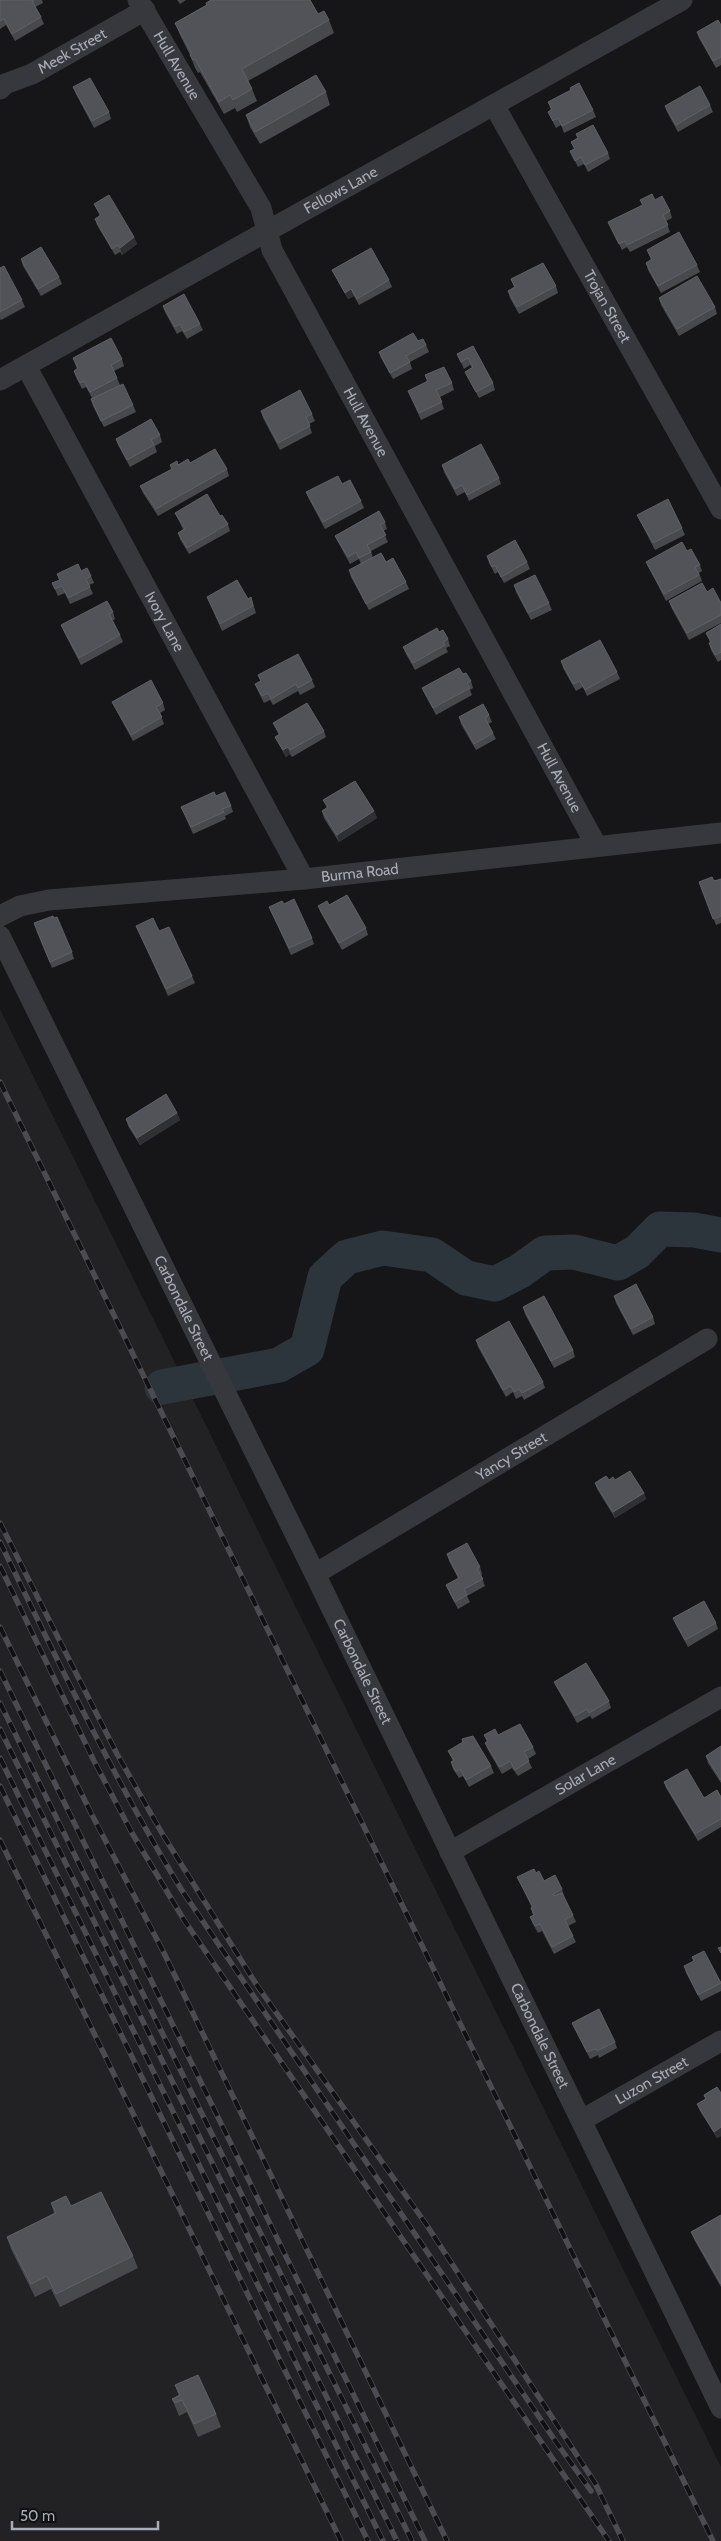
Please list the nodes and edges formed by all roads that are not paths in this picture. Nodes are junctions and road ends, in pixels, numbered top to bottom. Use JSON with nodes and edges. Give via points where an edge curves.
{"nodes":[{"id":1,"x":682,"y":0,"type":"edge"},
{"id":2,"x":142,"y":5,"type":"edge"},
{"id":3,"x":2,"y":86,"type":"edge"},
{"id":4,"x":494,"y":105,"type":"junction"},
{"id":5,"x":267,"y":230,"type":"junction"},
{"id":6,"x":26,"y":366,"type":"junction"},
{"id":7,"x":0,"y":380,"type":"edge"},
{"id":8,"x":721,"y":509,"type":"edge"},
{"id":9,"x":721,"y":833,"type":"edge"},
{"id":10,"x":596,"y":845,"type":"junction"},
{"id":11,"x":304,"y":879,"type":"junction"},
{"id":12,"x":0,"y":916,"type":"edge"},
{"id":13,"x":0,"y":936,"type":"edge"},
{"id":14,"x":707,"y":1339,"type":"dead end"},
{"id":15,"x":315,"y":1574,"type":"junction"},
{"id":16,"x":721,"y":1697,"type":"edge"},
{"id":17,"x":450,"y":1852,"type":"junction"},
{"id":18,"x":721,"y":2041,"type":"edge"},
{"id":19,"x":582,"y":2120,"type":"junction"},
{"id":20,"x":718,"y":2394,"type":"edge"}],
"edges":[{"from":1,"to":4,"type":"street","name":"Fellows Lane"},
{"from":2,"to":3,"type":"street","name":"Meek Street","via":[[32,74]]},
{"from":2,"to":5,"type":"street","name":"Hull Avenue","via":[[261,208]]},
{"from":4,"to":5,"type":"street","name":"Fellows Lane"},
{"from":4,"to":8,"type":"street","name":"Trojan Street"},
{"from":5,"to":6,"type":"street","name":"Fellows Lane"},
{"from":5,"to":10,"type":"street","name":"Hull Avenue","via":[[272,250]]},
{"from":6,"to":7,"type":"street","name":"Fellows Lane"},
{"from":6,"to":11,"type":"street","name":"Ivory Lane"},
{"from":9,"to":10,"type":"street","name":"Burma Road"},
{"from":10,"to":11,"type":"street","name":"Burma Road"},
{"from":11,"to":12,"type":"street","name":"Burma Road","via":[[49,900],[20,906]]},
{"from":13,"to":15,"type":"street","name":"Carbondale Street"},
{"from":14,"to":15,"type":"street","name":"Yancy Street"},
{"from":15,"to":17,"type":"street","name":"Carbondale Street"},
{"from":16,"to":17,"type":"street","name":"Solar Lane"},
{"from":17,"to":19,"type":"street","name":"Carbondale Street"},
{"from":18,"to":19,"type":"street","name":"Luzon Street"},
{"from":19,"to":20,"type":"street","name":"Carbondale Street"}]}
